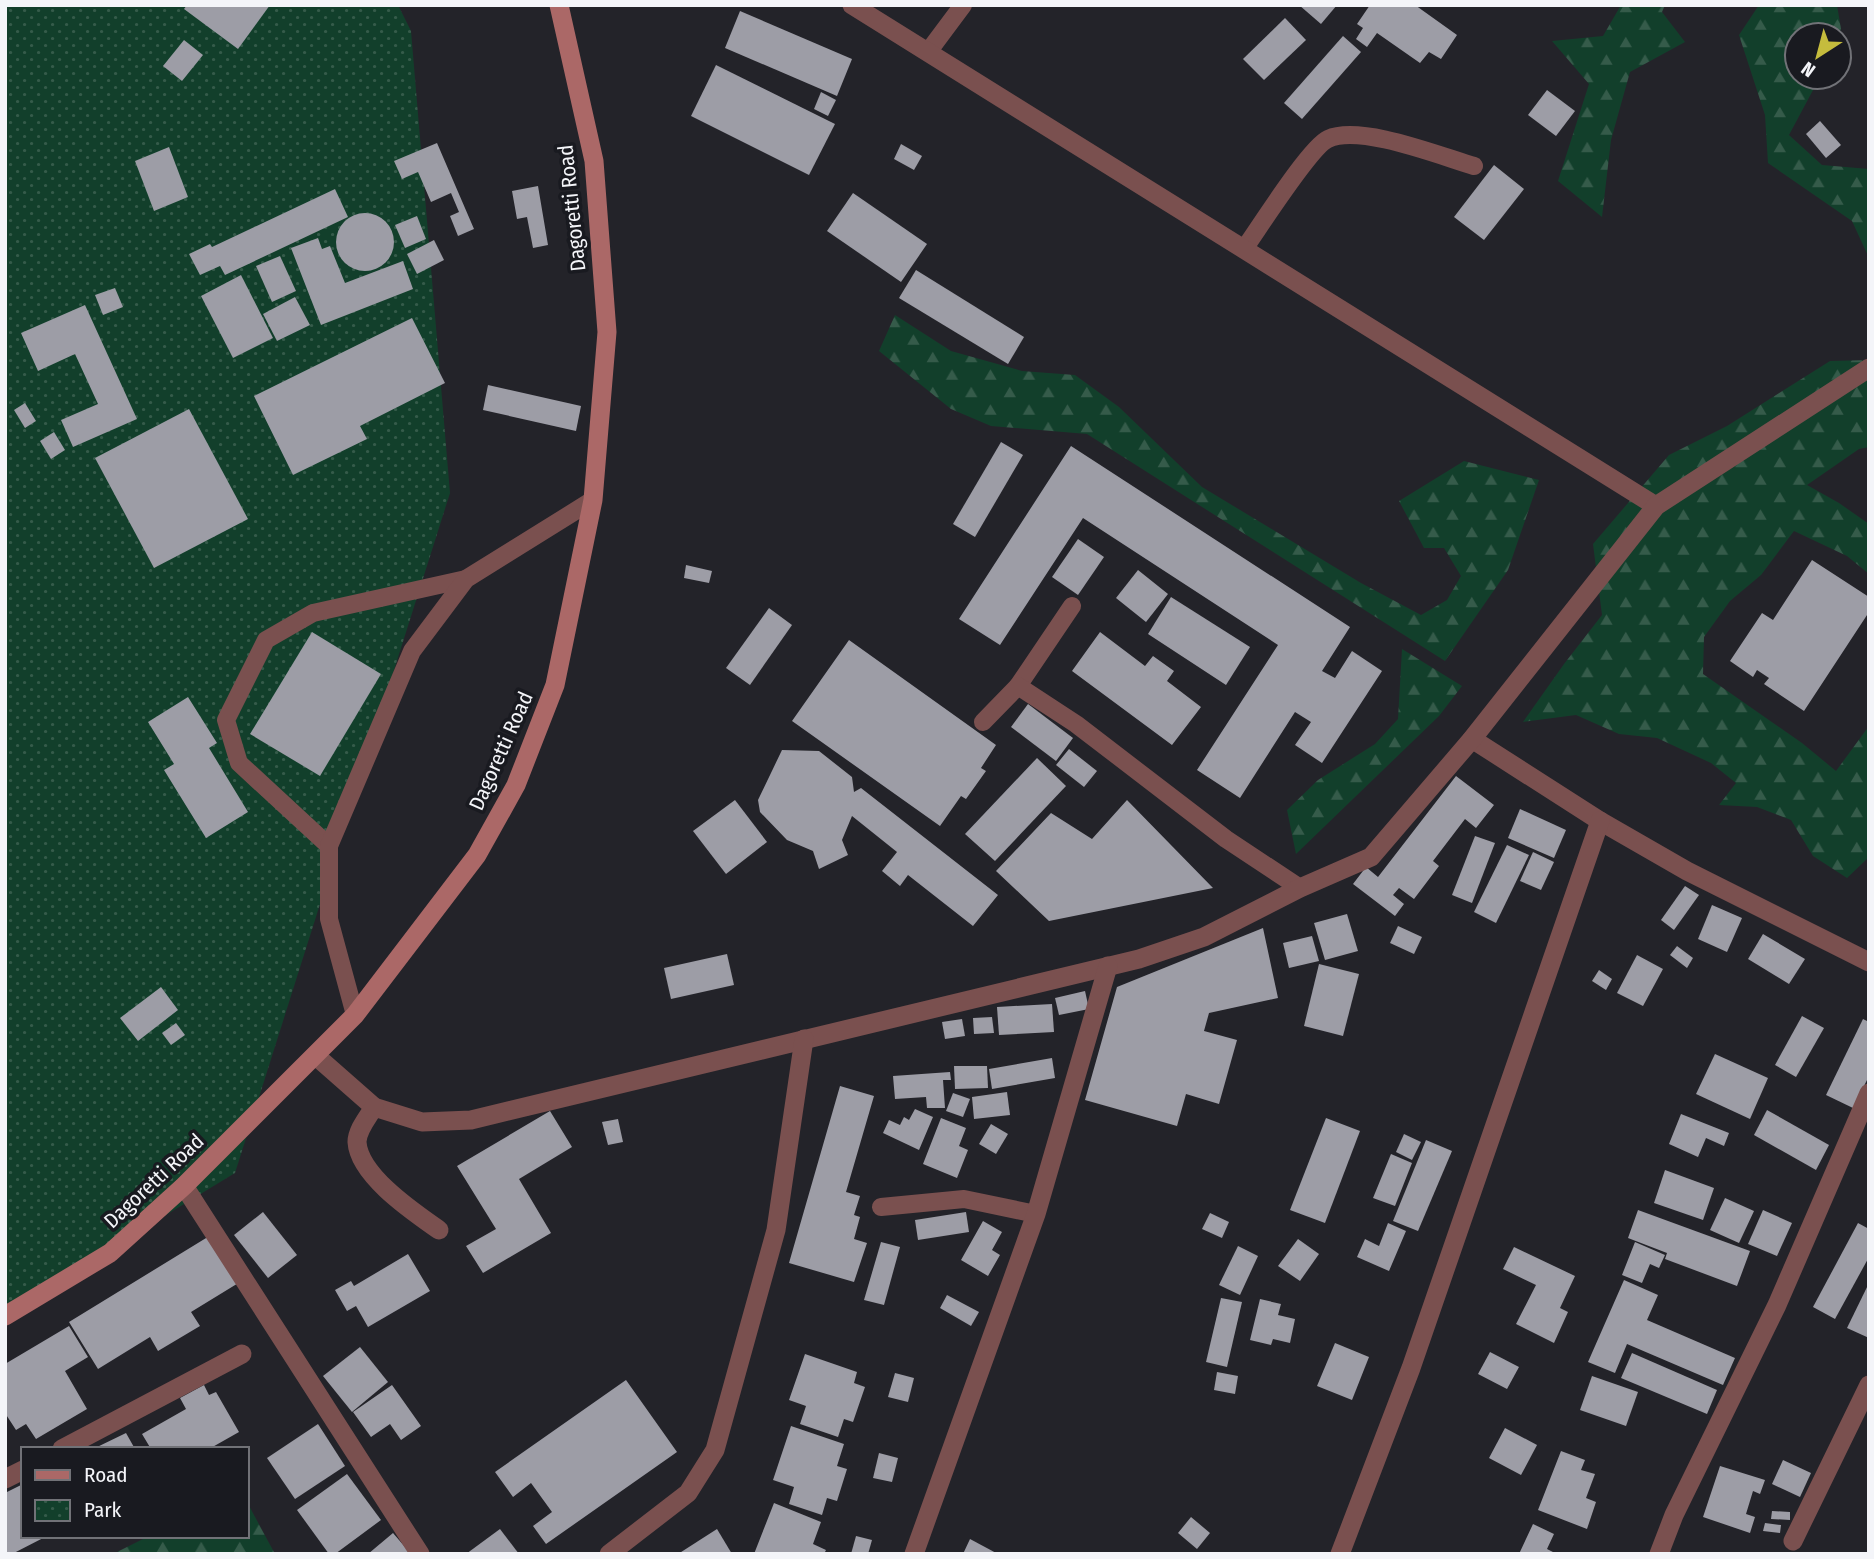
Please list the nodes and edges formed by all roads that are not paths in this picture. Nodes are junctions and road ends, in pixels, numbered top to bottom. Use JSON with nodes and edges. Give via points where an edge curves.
{"nodes":[{"id":1,"x":559,"y":5,"type":"edge"},
{"id":2,"x":852,"y":5,"type":"edge"},
{"id":3,"x":963,"y":5,"type":"edge"},
{"id":4,"x":928,"y":52,"type":"junction"},
{"id":5,"x":1474,"y":166,"type":"dead end"},
{"id":6,"x":1244,"y":249,"type":"junction"},
{"id":7,"x":1869,"y":368,"type":"edge"},
{"id":8,"x":593,"y":500,"type":"junction"},
{"id":9,"x":1656,"y":506,"type":"junction"},
{"id":10,"x":466,"y":579,"type":"junction"},
{"id":11,"x":1072,"y":606,"type":"dead end"},
{"id":12,"x":1018,"y":686,"type":"junction"},
{"id":13,"x":983,"y":722,"type":"dead end"},
{"id":14,"x":1472,"y":739,"type":"junction"},
{"id":15,"x":1600,"y":821,"type":"junction"},
{"id":16,"x":329,"y":846,"type":"junction"},
{"id":17,"x":1300,"y":888,"type":"junction"},
{"id":18,"x":1869,"y":962,"type":"edge"},
{"id":19,"x":1108,"y":966,"type":"junction"},
{"id":20,"x":355,"y":1015,"type":"junction"},
{"id":21,"x":804,"y":1039,"type":"junction"},
{"id":22,"x":316,"y":1056,"type":"junction"},
{"id":23,"x":1869,"y":1093,"type":"edge"},
{"id":24,"x":374,"y":1107,"type":"junction"},
{"id":25,"x":184,"y":1186,"type":"junction"},
{"id":26,"x":881,"y":1207,"type":"dead end"},
{"id":27,"x":1036,"y":1214,"type":"junction"},
{"id":28,"x":439,"y":1230,"type":"dead end"},
{"id":29,"x":5,"y":1316,"type":"edge"},
{"id":30,"x":242,"y":1354,"type":"dead end"},
{"id":31,"x":1869,"y":1385,"type":"edge"},
{"id":32,"x":66,"y":1447,"type":"edge"},
{"id":33,"x":21,"y":1471,"type":"edge"},
{"id":34,"x":5,"y":1479,"type":"edge"},
{"id":35,"x":1793,"y":1541,"type":"dead end"},
{"id":36,"x":420,"y":1554,"type":"edge"},
{"id":37,"x":609,"y":1554,"type":"edge"},
{"id":38,"x":914,"y":1554,"type":"edge"},
{"id":39,"x":1340,"y":1554,"type":"edge"},
{"id":40,"x":1659,"y":1554,"type":"edge"}],
"edges":[{"from":1,"to":8,"type":"main road","name":"Dagoretti Road","via":[[594,161],[607,332]]},
{"from":2,"to":4,"type":"street"},
{"from":3,"to":4,"type":"lane"},
{"from":4,"to":6,"type":"street"},
{"from":5,"to":6,"type":"lane","via":[[1386,139],[1346,135],[1327,139],[1310,155]]},
{"from":6,"to":9,"type":"street"},
{"from":7,"to":9,"type":"street"},
{"from":8,"to":10,"type":"lane"},
{"from":8,"to":20,"type":"main road","name":"Dagoretti Road","via":[[555,685],[516,785],[477,855]]},
{"from":9,"to":14,"type":"street"},
{"from":10,"to":16,"type":"lane","via":[[412,651]]},
{"from":10,"to":16,"type":"lane","via":[[313,613],[266,640],[226,720],[239,763]]},
{"from":11,"to":12,"type":"lane"},
{"from":12,"to":13,"type":"lane"},
{"from":12,"to":17,"type":"lane"},
{"from":14,"to":15,"type":"street"},
{"from":14,"to":17,"type":"street","via":[[1371,857]]},
{"from":15,"to":18,"type":"street","via":[[1687,871]]},
{"from":15,"to":39,"type":"street","via":[[1411,1367]]},
{"from":16,"to":20,"type":"lane","via":[[328,919]]},
{"from":17,"to":19,"type":"street","via":[[1204,937]]},
{"from":19,"to":21,"type":"street"},
{"from":19,"to":27,"type":"street"},
{"from":20,"to":22,"type":"main road","name":"Dagoretti Road"},
{"from":21,"to":24,"type":"street","via":[[471,1121],[422,1122]]},
{"from":21,"to":37,"type":"street","via":[[776,1230],[715,1450],[688,1493]]},
{"from":22,"to":24,"type":"street"},
{"from":22,"to":25,"type":"main road","name":"Dagoretti Road"},
{"from":23,"to":40,"type":"street","via":[[1777,1305]]},
{"from":24,"to":28,"type":"street","via":[[357,1142],[362,1156],[376,1180]]},
{"from":25,"to":29,"type":"main road","name":"Dagoretti Road","via":[[110,1253]]},
{"from":25,"to":36,"type":"street"},
{"from":26,"to":27,"type":"lane","via":[[964,1199]]},
{"from":27,"to":38,"type":"street"},
{"from":30,"to":32,"type":"street"},
{"from":31,"to":35,"type":"street"},
{"from":33,"to":34,"type":"street"}]}
